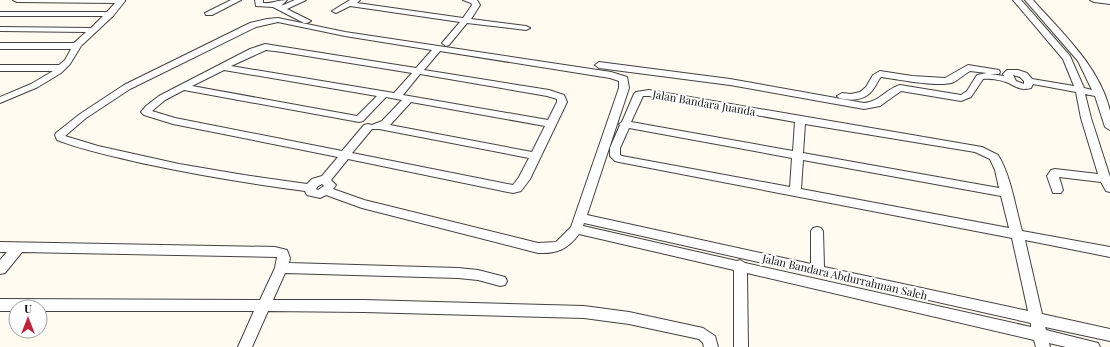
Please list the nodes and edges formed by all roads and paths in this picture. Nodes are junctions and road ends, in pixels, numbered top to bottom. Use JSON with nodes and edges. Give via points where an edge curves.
{"nodes":[{"id":1,"x":17,"y":0,"type":"edge"},
{"id":2,"x":237,"y":0,"type":"edge"},
{"id":3,"x":259,"y":0,"type":"edge"},
{"id":4,"x":283,"y":0,"type":"edge"},
{"id":5,"x":302,"y":0,"type":"edge"},
{"id":6,"x":467,"y":0,"type":"edge"},
{"id":7,"x":1017,"y":0,"type":"edge"},
{"id":8,"x":1029,"y":0,"type":"edge"},
{"id":9,"x":1094,"y":0,"type":"edge"},
{"id":10,"x":121,"y":1,"type":"edge"},
{"id":11,"x":353,"y":2,"type":"edge"},
{"id":12,"x":1110,"y":2,"type":"edge"},
{"id":13,"x":277,"y":7,"type":"junction"},
{"id":14,"x":336,"y":11,"type":"dead end"},
{"id":15,"x":209,"y":13,"type":"dead end"},
{"id":16,"x":0,"y":14,"type":"edge"},
{"id":17,"x":110,"y":14,"type":"junction"},
{"id":18,"x":466,"y":20,"type":"junction"},
{"id":19,"x":526,"y":28,"type":"dead end"},
{"id":20,"x":0,"y":29,"type":"edge"},
{"id":21,"x":93,"y":30,"type":"junction"},
{"id":22,"x":446,"y":43,"type":"junction"},
{"id":23,"x":0,"y":46,"type":"edge"},
{"id":24,"x":76,"y":46,"type":"junction"},
{"id":25,"x":437,"y":49,"type":"junction"},
{"id":26,"x":223,"y":67,"type":"junction"},
{"id":27,"x":0,"y":68,"type":"edge"},
{"id":28,"x":62,"y":68,"type":"junction"},
{"id":29,"x":418,"y":71,"type":"junction"},
{"id":30,"x":895,"y":77,"type":"junction"},
{"id":31,"x":1009,"y":77,"type":"junction"},
{"id":32,"x":183,"y":88,"type":"junction"},
{"id":33,"x":900,"y":88,"type":"junction"},
{"id":34,"x":1075,"y":90,"type":"junction"},
{"id":35,"x":0,"y":94,"type":"edge"},
{"id":36,"x":14,"y":94,"type":"junction"},
{"id":37,"x":384,"y":94,"type":"junction"},
{"id":38,"x":1099,"y":94,"type":"junction"},
{"id":39,"x":396,"y":96,"type":"junction"},
{"id":40,"x":408,"y":98,"type":"junction"},
{"id":41,"x":0,"y":100,"type":"edge"},
{"id":42,"x":854,"y":101,"type":"junction"},
{"id":43,"x":1086,"y":118,"type":"junction"},
{"id":44,"x":359,"y":119,"type":"junction"},
{"id":45,"x":800,"y":120,"type":"junction"},
{"id":46,"x":551,"y":124,"type":"junction"},
{"id":47,"x":624,"y":124,"type":"junction"},
{"id":48,"x":1109,"y":124,"type":"edge"},
{"id":49,"x":373,"y":127,"type":"junction"},
{"id":50,"x":347,"y":154,"type":"junction"},
{"id":51,"x":797,"y":155,"type":"junction"},
{"id":52,"x":534,"y":156,"type":"junction"},
{"id":53,"x":1108,"y":183,"type":"edge"},
{"id":54,"x":325,"y":186,"type":"junction"},
{"id":55,"x":1057,"y":190,"type":"dead end"},
{"id":56,"x":795,"y":191,"type":"junction"},
{"id":57,"x":1007,"y":193,"type":"junction"},
{"id":58,"x":578,"y":223,"type":"junction"},
{"id":59,"x":817,"y":231,"type":"dead end"},
{"id":60,"x":1017,"y":234,"type":"junction"},
{"id":61,"x":0,"y":247,"type":"edge"},
{"id":62,"x":19,"y":247,"type":"junction"},
{"id":63,"x":1110,"y":252,"type":"edge"},
{"id":64,"x":740,"y":265,"type":"junction"},
{"id":65,"x":281,"y":268,"type":"junction"},
{"id":66,"x":0,"y":269,"type":"edge"},
{"id":67,"x":818,"y":271,"type":"junction"},
{"id":68,"x":500,"y":281,"type":"dead end"},
{"id":69,"x":0,"y":304,"type":"edge"},
{"id":70,"x":263,"y":305,"type":"junction"},
{"id":71,"x":1036,"y":319,"type":"junction"},
{"id":72,"x":1110,"y":335,"type":"edge"},
{"id":73,"x":1042,"y":341,"type":"edge"},
{"id":74,"x":245,"y":347,"type":"edge"},
{"id":75,"x":711,"y":347,"type":"edge"},
{"id":76,"x":741,"y":347,"type":"edge"},
{"id":77,"x":1093,"y":347,"type":"edge"}],
"edges":[{"from":1,"to":10,"type":"street"},
{"from":2,"to":15,"type":"street"},
{"from":3,"to":13,"type":"street","via":[[261,5]]},
{"from":4,"to":13,"type":"street"},
{"from":5,"to":13,"type":"street"},
{"from":6,"to":18,"type":"street","via":[[476,3]]},
{"from":7,"to":34,"type":"street","via":[[1067,58]]},
{"from":8,"to":38,"type":"street","via":[[1082,60]]},
{"from":9,"to":12,"type":"street"},
{"from":10,"to":17,"type":"street"},
{"from":11,"to":14,"type":"street"},
{"from":11,"to":18,"type":"street"},
{"from":13,"to":22,"type":"street","via":[[303,19],[332,26]]},
{"from":16,"to":17,"type":"street"},
{"from":17,"to":21,"type":"street"},
{"from":18,"to":19,"type":"street"},
{"from":18,"to":22,"type":"street"},
{"from":20,"to":21,"type":"street"},
{"from":21,"to":24,"type":"street"},
{"from":22,"to":42,"type":"street"},
{"from":23,"to":24,"type":"street"},
{"from":24,"to":28,"type":"street","via":[[69,62]]},
{"from":25,"to":29,"type":"street"},
{"from":25,"to":54,"type":"street","via":[[267,20],[127,87],[60,135],[61,138],[97,149],[162,164],[244,180],[310,188],[311,192],[316,194]]},
{"from":25,"to":58,"type":"street","via":[[624,79],[623,93]]},
{"from":26,"to":29,"type":"street","via":[[259,48],[272,47]]},
{"from":26,"to":32,"type":"street"},
{"from":26,"to":37,"type":"street"},
{"from":27,"to":28,"type":"street"},
{"from":28,"to":36,"type":"street","via":[[41,82]]},
{"from":29,"to":39,"type":"street"},
{"from":29,"to":46,"type":"street","via":[[561,97],[562,102]]},
{"from":30,"to":31,"type":"street","via":[[948,81],[969,68]]},
{"from":30,"to":33,"type":"street"},
{"from":30,"to":42,"type":"street","via":[[877,75],[867,92]]},
{"from":31,"to":33,"type":"street","via":[[980,77],[972,92],[961,98]]},
{"from":31,"to":34,"type":"street","via":[[1013,72],[1026,76],[1029,81]]},
{"from":32,"to":44,"type":"street"},
{"from":32,"to":50,"type":"street","via":[[153,105],[147,113],[172,121]]},
{"from":33,"to":42,"type":"street","via":[[877,105]]},
{"from":34,"to":38,"type":"street"},
{"from":34,"to":43,"type":"street"},
{"from":35,"to":36,"type":"street"},
{"from":36,"to":41,"type":"street"},
{"from":37,"to":39,"type":"street"},
{"from":37,"to":44,"type":"street"},
{"from":38,"to":48,"type":"street"},
{"from":39,"to":40,"type":"street"},
{"from":40,"to":46,"type":"street"},
{"from":40,"to":49,"type":"street","via":[[386,123]]},
{"from":43,"to":48,"type":"street"},
{"from":43,"to":53,"type":"street"},
{"from":44,"to":49,"type":"street","via":[[362,125]]},
{"from":45,"to":47,"type":"street","name":"Jalan Bandara Juanda","via":[[642,92]]},
{"from":45,"to":51,"type":"street"},
{"from":45,"to":57,"type":"street","name":"Jalan Bandara Juanda","via":[[985,151],[994,157]]},
{"from":46,"to":52,"type":"street"},
{"from":47,"to":51,"type":"street"},
{"from":47,"to":56,"type":"street","name":"Jalan Bandara Juanda","via":[[614,148],[615,156],[619,159]]},
{"from":49,"to":50,"type":"street"},
{"from":49,"to":52,"type":"street"},
{"from":50,"to":52,"type":"street","via":[[513,189],[521,184]]},
{"from":50,"to":54,"type":"street"},
{"from":51,"to":56,"type":"street"},
{"from":51,"to":57,"type":"street"},
{"from":53,"to":55,"type":"street","via":[[1055,173],[1053,176]]},
{"from":54,"to":58,"type":"street","via":[[362,204],[538,248],[558,248],[567,241]]},
{"from":56,"to":60,"type":"street","name":"Jalan Bandara Juanda"},
{"from":57,"to":60,"type":"street","name":"Jalan Bandara Juanda"},
{"from":58,"to":64,"type":"street","name":"Jalan Bandara Abdurrahman Saleh"},
{"from":58,"to":67,"type":"street","name":"Jalan Bandara Abdurrahman Saleh"},
{"from":59,"to":67,"type":"street"},
{"from":60,"to":63,"type":"street","name":"Jalan Bandara Juanda"},
{"from":60,"to":71,"type":"street","name":"Jalan Bandara Juanda"},
{"from":61,"to":62,"type":"street"},
{"from":62,"to":65,"type":"street","via":[[275,252],[284,255]]},
{"from":62,"to":66,"type":"street"},
{"from":64,"to":73,"type":"street","name":"Jalan Bandara Abdurrahman Saleh"},
{"from":64,"to":76,"type":"street"},
{"from":65,"to":68,"type":"street","via":[[468,274]]},
{"from":65,"to":70,"type":"street"},
{"from":67,"to":71,"type":"street","name":"Jalan Bandara Abdurrahman Saleh"},
{"from":69,"to":70,"type":"street"},
{"from":70,"to":74,"type":"street"},
{"from":70,"to":75,"type":"street","via":[[546,310],[609,314],[703,334],[710,340]]},
{"from":71,"to":72,"type":"street","name":"Jalan Bandara Abdurrahman Saleh"},
{"from":71,"to":73,"type":"street","name":"Jalan Bandara Juanda"},
{"from":73,"to":77,"type":"street","name":"Jalan Bandara Abdurrahman Saleh"}]}
